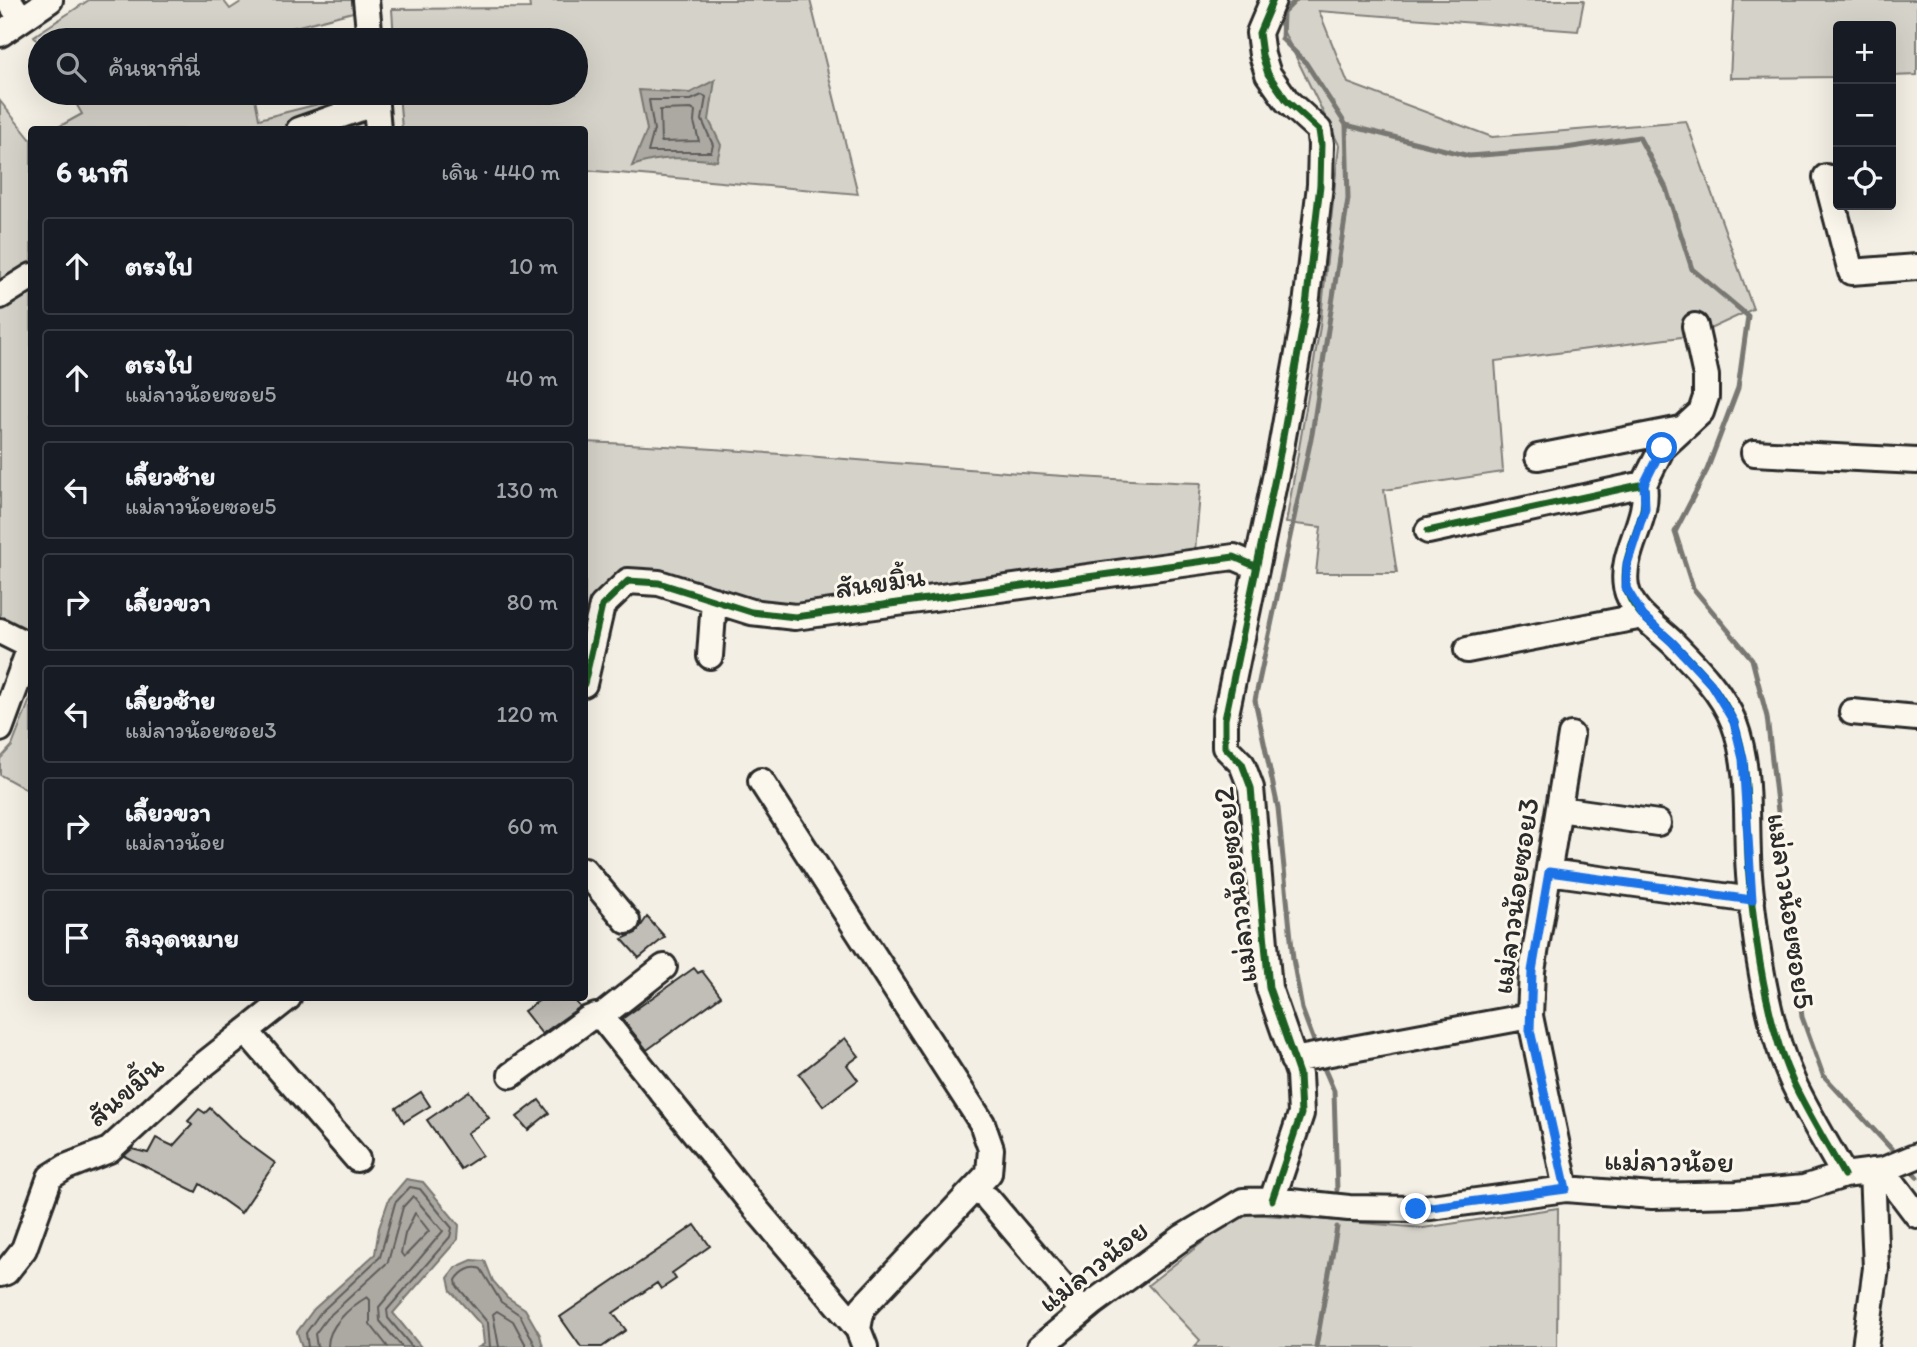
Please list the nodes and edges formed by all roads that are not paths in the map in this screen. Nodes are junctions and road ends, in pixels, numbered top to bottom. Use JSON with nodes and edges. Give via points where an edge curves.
{"nodes":[{"id":1,"x":50,"y":0,"type":"edge"},
{"id":2,"x":366,"y":0,"type":"edge"},
{"id":3,"x":1273,"y":0,"type":"edge"},
{"id":4,"x":15,"y":10,"type":"edge"},
{"id":5,"x":369,"y":28,"type":"edge"},
{"id":6,"x":0,"y":34,"type":"edge"},
{"id":7,"x":358,"y":105,"type":"edge"},
{"id":8,"x":376,"y":105,"type":"edge"},
{"id":9,"x":308,"y":126,"type":"edge"},
{"id":10,"x":378,"y":126,"type":"edge"},
{"id":11,"x":1826,"y":177,"type":"dead end"},
{"id":12,"x":1917,"y":267,"type":"edge"},
{"id":13,"x":28,"y":278,"type":"edge"},
{"id":14,"x":0,"y":296,"type":"edge"},
{"id":15,"x":1695,"y":326,"type":"dead end"},
{"id":16,"x":1685,"y":428,"type":"junction"},
{"id":17,"x":1754,"y":453,"type":"dead end"},
{"id":18,"x":1538,"y":457,"type":"dead end"},
{"id":19,"x":1917,"y":461,"type":"edge"},
{"id":20,"x":1644,"y":484,"type":"junction"},
{"id":21,"x":1428,"y":531,"type":"dead end"},
{"id":22,"x":1255,"y":566,"type":"junction"},
{"id":23,"x":714,"y":600,"type":"junction"},
{"id":24,"x":1643,"y":616,"type":"junction"},
{"id":25,"x":0,"y":631,"type":"edge"},
{"id":26,"x":28,"y":643,"type":"edge"},
{"id":27,"x":1467,"y":650,"type":"dead end"},
{"id":28,"x":28,"y":652,"type":"edge"},
{"id":29,"x":710,"y":656,"type":"dead end"},
{"id":30,"x":588,"y":667,"type":"edge"},
{"id":31,"x":1852,"y":712,"type":"dead end"},
{"id":32,"x":1917,"y":718,"type":"edge"},
{"id":33,"x":0,"y":729,"type":"edge"},
{"id":34,"x":1571,"y":735,"type":"dead end"},
{"id":35,"x":761,"y":781,"type":"dead end"},
{"id":36,"x":1559,"y":809,"type":"junction"},
{"id":37,"x":1658,"y":822,"type":"dead end"},
{"id":38,"x":1549,"y":872,"type":"junction"},
{"id":39,"x":588,"y":875,"type":"edge"},
{"id":40,"x":1752,"y":900,"type":"junction"},
{"id":41,"x":627,"y":921,"type":"dead end"},
{"id":42,"x":664,"y":967,"type":"dead end"},
{"id":43,"x":284,"y":1001,"type":"edge"},
{"id":44,"x":1530,"y":1016,"type":"junction"},
{"id":45,"x":599,"y":1017,"type":"junction"},
{"id":46,"x":246,"y":1031,"type":"junction"},
{"id":47,"x":1293,"y":1060,"type":"junction"},
{"id":48,"x":511,"y":1075,"type":"dead end"},
{"id":49,"x":1917,"y":1156,"type":"edge"},
{"id":50,"x":357,"y":1159,"type":"dead end"},
{"id":51,"x":1878,"y":1171,"type":"junction"},
{"id":52,"x":1844,"y":1175,"type":"junction"},
{"id":53,"x":1566,"y":1189,"type":"junction"},
{"id":54,"x":988,"y":1199,"type":"dead end"},
{"id":55,"x":1272,"y":1200,"type":"junction"},
{"id":56,"x":1917,"y":1215,"type":"edge"},
{"id":57,"x":0,"y":1274,"type":"edge"},
{"id":58,"x":1083,"y":1311,"type":"junction"},
{"id":59,"x":862,"y":1338,"type":"edge"},
{"id":60,"x":1040,"y":1347,"type":"edge"},
{"id":61,"x":1866,"y":1347,"type":"edge"}],
"edges":[{"from":1,"to":4,"type":"street"},
{"from":2,"to":5,"type":"street"},
{"from":3,"to":22,"type":"street","name":"แม่ลาวน้อยซอย2","via":[[1259,33],[1268,74],[1287,102],[1319,130],[1321,144],[1304,314]]},
{"from":4,"to":6,"type":"street"},
{"from":7,"to":9,"type":"street"},
{"from":8,"to":10,"type":"street"},
{"from":11,"to":12,"type":"street","via":[[1851,272]]},
{"from":13,"to":14,"type":"street"},
{"from":15,"to":16,"type":"street","via":[[1706,397],[1701,412]]},
{"from":16,"to":18,"type":"street"},
{"from":16,"to":20,"type":"street","via":[[1662,448]]},
{"from":17,"to":19,"type":"street"},
{"from":20,"to":21,"type":"street"},
{"from":20,"to":24,"type":"street","name":"แม่ลาวน้อยซอย5","via":[[1645,508],[1627,564],[1626,588]]},
{"from":22,"to":23,"type":"street","name":"สันขมิ้น","via":[[1234,557],[795,617],[751,612]]},
{"from":22,"to":47,"type":"street","name":"แม่ลาวน้อยซอย2","via":[[1224,719],[1225,747],[1242,764],[1251,788],[1269,988]]},
{"from":23,"to":29,"type":"street"},
{"from":23,"to":30,"type":"street","name":"สันขมิ้น","via":[[659,583],[628,581],[602,606]]},
{"from":24,"to":27,"type":"street"},
{"from":24,"to":40,"type":"street","name":"แม่ลาวน้อยซอย5","via":[[1711,684],[1734,722],[1743,759]]},
{"from":25,"to":26,"type":"street"},
{"from":28,"to":33,"type":"street"},
{"from":31,"to":32,"type":"street"},
{"from":34,"to":36,"type":"street","name":"แม่ลาวน้อยซอย3"},
{"from":35,"to":59,"type":"street","via":[[982,1123],[990,1149],[989,1173],[862,1308]]},
{"from":36,"to":37,"type":"street"},
{"from":36,"to":38,"type":"street","name":"แม่ลาวน้อยซอย3"},
{"from":38,"to":40,"type":"street"},
{"from":38,"to":44,"type":"street","name":"แม่ลาวน้อยซอย3","via":[[1532,971]]},
{"from":39,"to":41,"type":"street"},
{"from":40,"to":52,"type":"street","name":"แม่ลาวน้อยซอย5","via":[[1778,1040],[1793,1082]]},
{"from":42,"to":45,"type":"street"},
{"from":43,"to":46,"type":"street","name":"สันขมิ้น"},
{"from":44,"to":47,"type":"street"},
{"from":44,"to":53,"type":"street","name":"แม่ลาวน้อยซอย3"},
{"from":45,"to":48,"type":"street","via":[[588,1019]]},
{"from":45,"to":59,"type":"street"},
{"from":46,"to":50,"type":"street"},
{"from":46,"to":57,"type":"street","name":"สันขมิ้น","via":[[108,1150],[50,1177],[24,1249]]},
{"from":47,"to":55,"type":"street","name":"แม่ลาวน้อยซอย2","via":[[1299,1074],[1301,1114]]},
{"from":49,"to":51,"type":"street","name":"แม่ลาวน้อย"},
{"from":51,"to":52,"type":"street","name":"แม่ลาวน้อย"},
{"from":51,"to":56,"type":"street"},
{"from":51,"to":61,"type":"street","via":[[1876,1268]]},
{"from":52,"to":53,"type":"street","name":"แม่ลาวน้อย","via":[[1804,1188],[1737,1194],[1652,1196]]},
{"from":53,"to":55,"type":"street","name":"แม่ลาวน้อย","via":[[1416,1209]]},
{"from":54,"to":58,"type":"street"},
{"from":55,"to":58,"type":"street","name":"แม่ลาวน้อย","via":[[1243,1200],[1183,1237]]},
{"from":58,"to":60,"type":"street","name":"แม่ลาวน้อย"}]}
